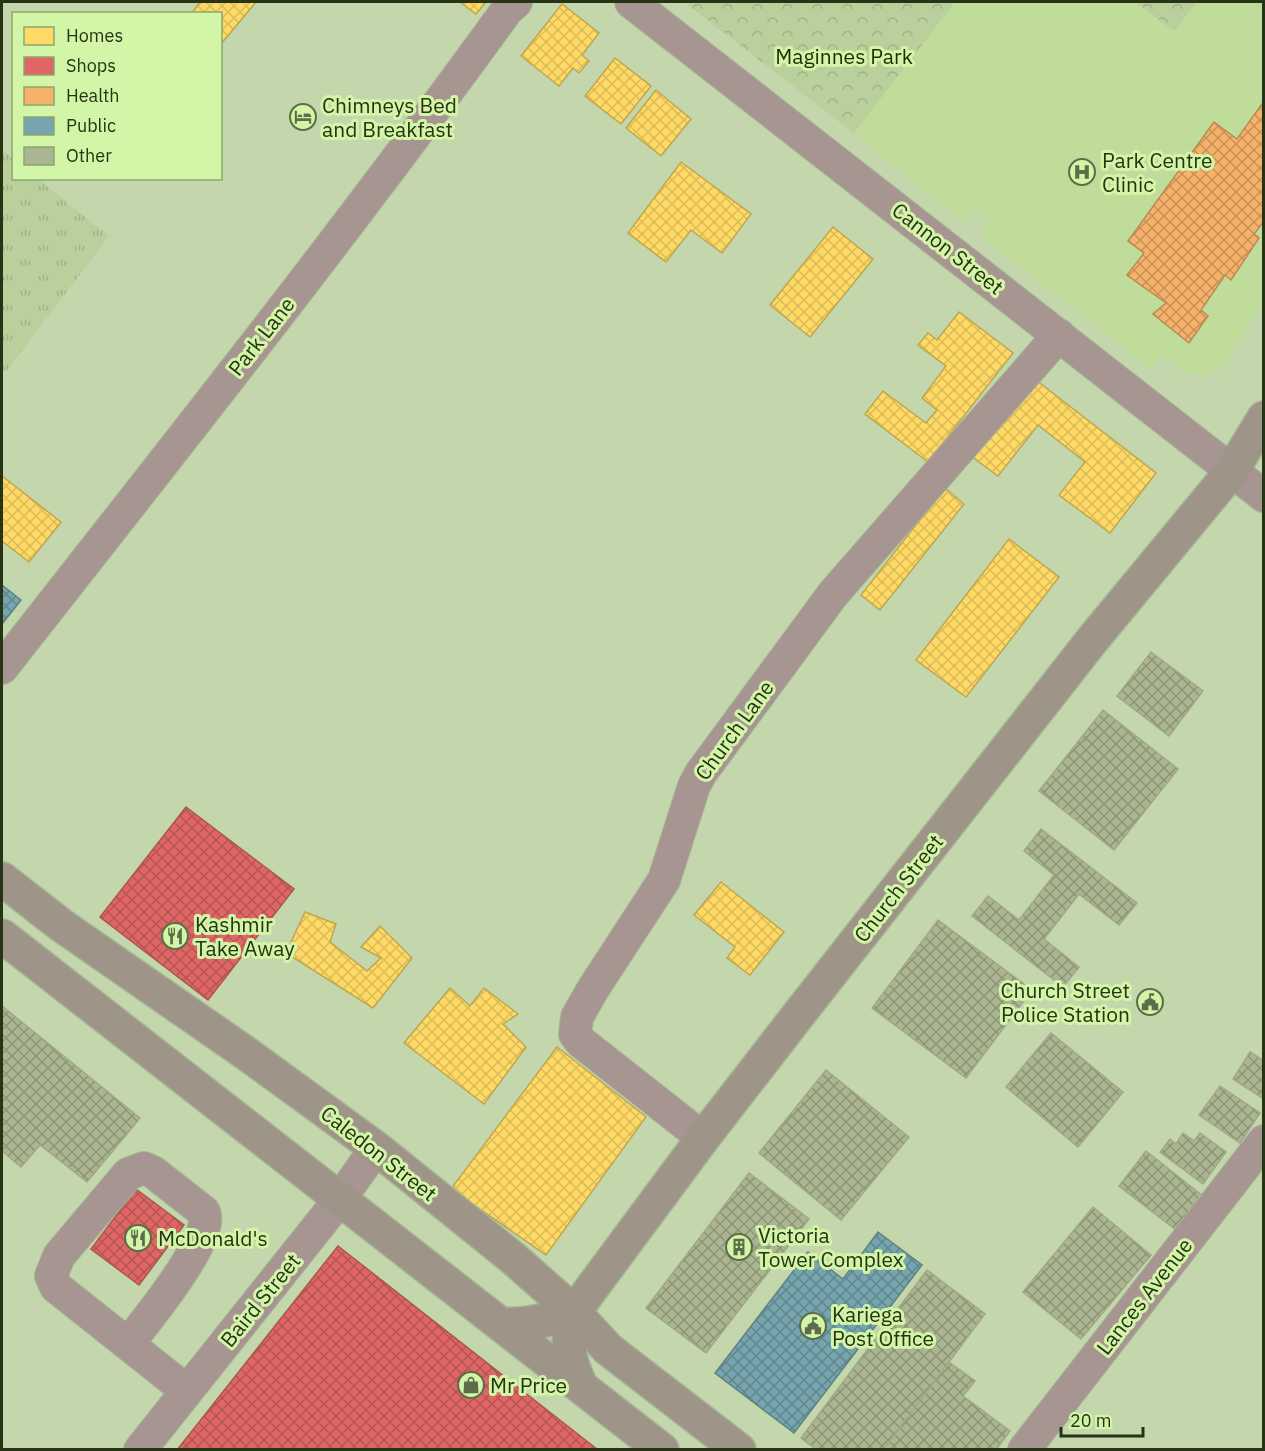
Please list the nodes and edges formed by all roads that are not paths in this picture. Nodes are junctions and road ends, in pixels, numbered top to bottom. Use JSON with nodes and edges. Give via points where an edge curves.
{"nodes":[{"id":1,"x":516,"y":2,"type":"edge"},
{"id":2,"x":631,"y":2,"type":"edge"},
{"id":3,"x":1059,"y":334,"type":"junction"},
{"id":4,"x":1263,"y":418,"type":"edge"},
{"id":5,"x":1231,"y":472,"type":"junction"},
{"id":6,"x":1263,"y":496,"type":"edge"},
{"id":7,"x":2,"y":668,"type":"edge"},
{"id":8,"x":2,"y":879,"type":"edge"},
{"id":9,"x":2,"y":936,"type":"edge"},
{"id":10,"x":703,"y":1138,"type":"junction"},
{"id":11,"x":1263,"y":1141,"type":"edge"},
{"id":12,"x":376,"y":1148,"type":"junction"},
{"id":13,"x":340,"y":1199,"type":"junction"},
{"id":14,"x":574,"y":1312,"type":"junction"},
{"id":15,"x":500,"y":1324,"type":"junction"},
{"id":16,"x":128,"y":1344,"type":"junction"},
{"id":17,"x":581,"y":1386,"type":"junction"},
{"id":18,"x":187,"y":1391,"type":"junction"},
{"id":19,"x":140,"y":1449,"type":"edge"},
{"id":20,"x":662,"y":1449,"type":"edge"},
{"id":21,"x":739,"y":1449,"type":"edge"},
{"id":22,"x":1024,"y":1449,"type":"edge"}],
"edges":[{"from":1,"to":7,"type":"street","name":"Park Lane"},
{"from":2,"to":3,"type":"street","name":"Cannon Street"},
{"from":3,"to":5,"type":"street","name":"Cannon Street"},
{"from":3,"to":10,"type":"street","name":"Church Lane","via":[[833,594],[701,773],[664,880],[577,1017],[575,1034],[581,1042]]},
{"from":4,"to":5,"type":"main road","name":"Church Street"},
{"from":5,"to":6,"type":"street","name":"Cannon Street"},
{"from":5,"to":10,"type":"main road","name":"Church Street","via":[[1093,639]]},
{"from":8,"to":12,"type":"main road","name":"Caledon Street"},
{"from":9,"to":13,"type":"main road"},
{"from":10,"to":14,"type":"main road","name":"Church Street"},
{"from":11,"to":22,"type":"street","name":"Lances Avenue"},
{"from":12,"to":13,"type":"street","name":"Baird Street"},
{"from":12,"to":14,"type":"main road","name":"Caledon Street"},
{"from":13,"to":15,"type":"main road"},
{"from":13,"to":18,"type":"street","name":"Baird Street"},
{"from":14,"to":15,"type":"main road","via":[[541,1321]]},
{"from":14,"to":17,"type":"main road","via":[[568,1348]]},
{"from":14,"to":21,"type":"main road","name":"Caledon Street","via":[[608,1348]]},
{"from":15,"to":17,"type":"main road"},
{"from":16,"to":16,"type":"street","via":[[56,1287],[51,1276],[59,1256],[128,1174],[144,1168],[204,1212],[206,1224],[171,1289]]},
{"from":16,"to":18,"type":"street"},
{"from":17,"to":20,"type":"main road"},
{"from":18,"to":19,"type":"street","name":"Baird Street"}]}
